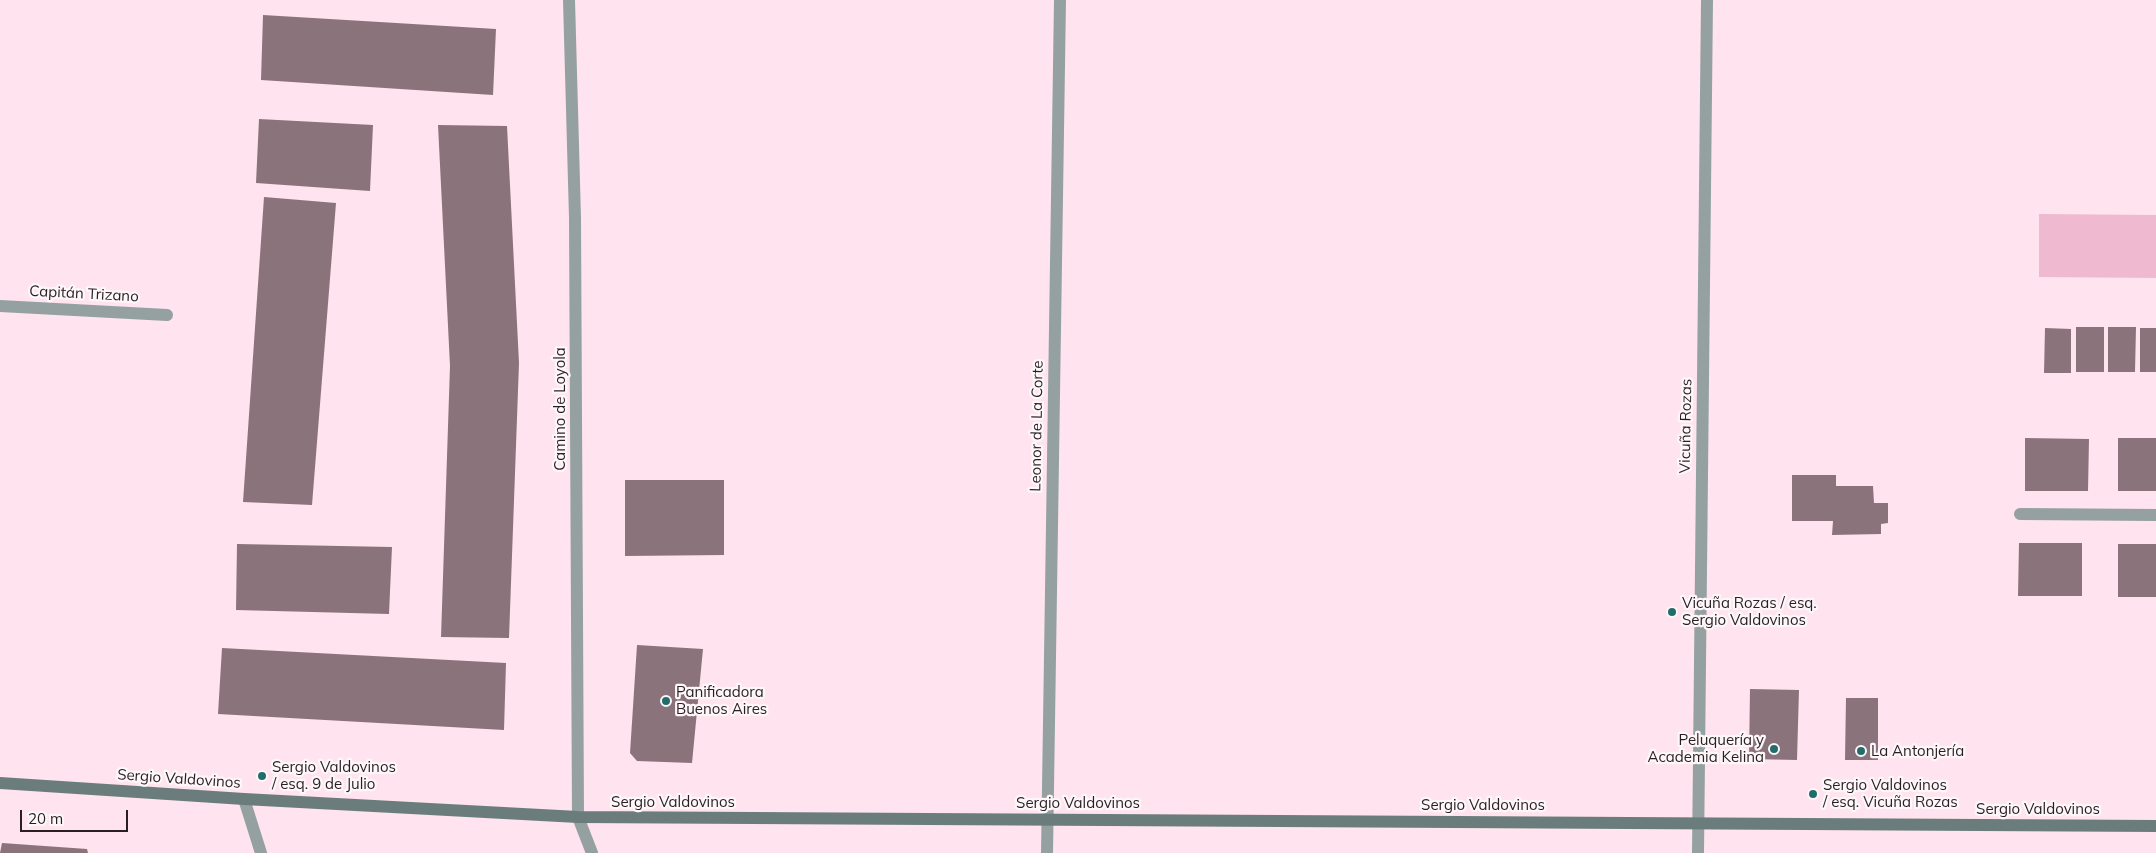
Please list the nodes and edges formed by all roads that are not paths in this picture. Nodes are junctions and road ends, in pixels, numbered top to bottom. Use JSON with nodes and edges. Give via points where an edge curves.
{"nodes":[{"id":1,"x":569,"y":0,"type":"edge"},
{"id":2,"x":1060,"y":0,"type":"edge"},
{"id":3,"x":1707,"y":0,"type":"edge"},
{"id":4,"x":0,"y":306,"type":"edge"},
{"id":5,"x":167,"y":315,"type":"dead end"},
{"id":6,"x":2020,"y":514,"type":"dead end"},
{"id":7,"x":2156,"y":515,"type":"edge"},
{"id":8,"x":0,"y":783,"type":"edge"},
{"id":9,"x":244,"y":799,"type":"junction"},
{"id":10,"x":578,"y":817,"type":"junction"},
{"id":11,"x":1048,"y":819,"type":"junction"},
{"id":12,"x":1698,"y":822,"type":"junction"},
{"id":13,"x":2156,"y":826,"type":"edge"},
{"id":14,"x":261,"y":853,"type":"edge"},
{"id":15,"x":592,"y":853,"type":"edge"},
{"id":16,"x":1047,"y":853,"type":"edge"},
{"id":17,"x":1698,"y":853,"type":"edge"}],
"edges":[{"from":1,"to":10,"type":"street","name":"Camino de Loyola","via":[[575,218]]},
{"from":2,"to":11,"type":"street","name":"Leonor de La Corte"},
{"from":3,"to":12,"type":"street","name":"Vicuña Rozas"},
{"from":4,"to":5,"type":"street","name":"Capitán Trizano"},
{"from":6,"to":7,"type":"street"},
{"from":8,"to":9,"type":"main road","name":"Sergio Valdovinos"},
{"from":9,"to":10,"type":"main road","name":"Sergio Valdovinos"},
{"from":9,"to":14,"type":"street"},
{"from":10,"to":11,"type":"main road","name":"Sergio Valdovinos"},
{"from":10,"to":15,"type":"street"},
{"from":11,"to":12,"type":"main road","name":"Sergio Valdovinos"},
{"from":11,"to":16,"type":"street","name":"Leonor de La Corte"},
{"from":12,"to":13,"type":"main road","name":"Sergio Valdovinos"},
{"from":12,"to":17,"type":"street","name":"Vicuña Rozas"}]}
